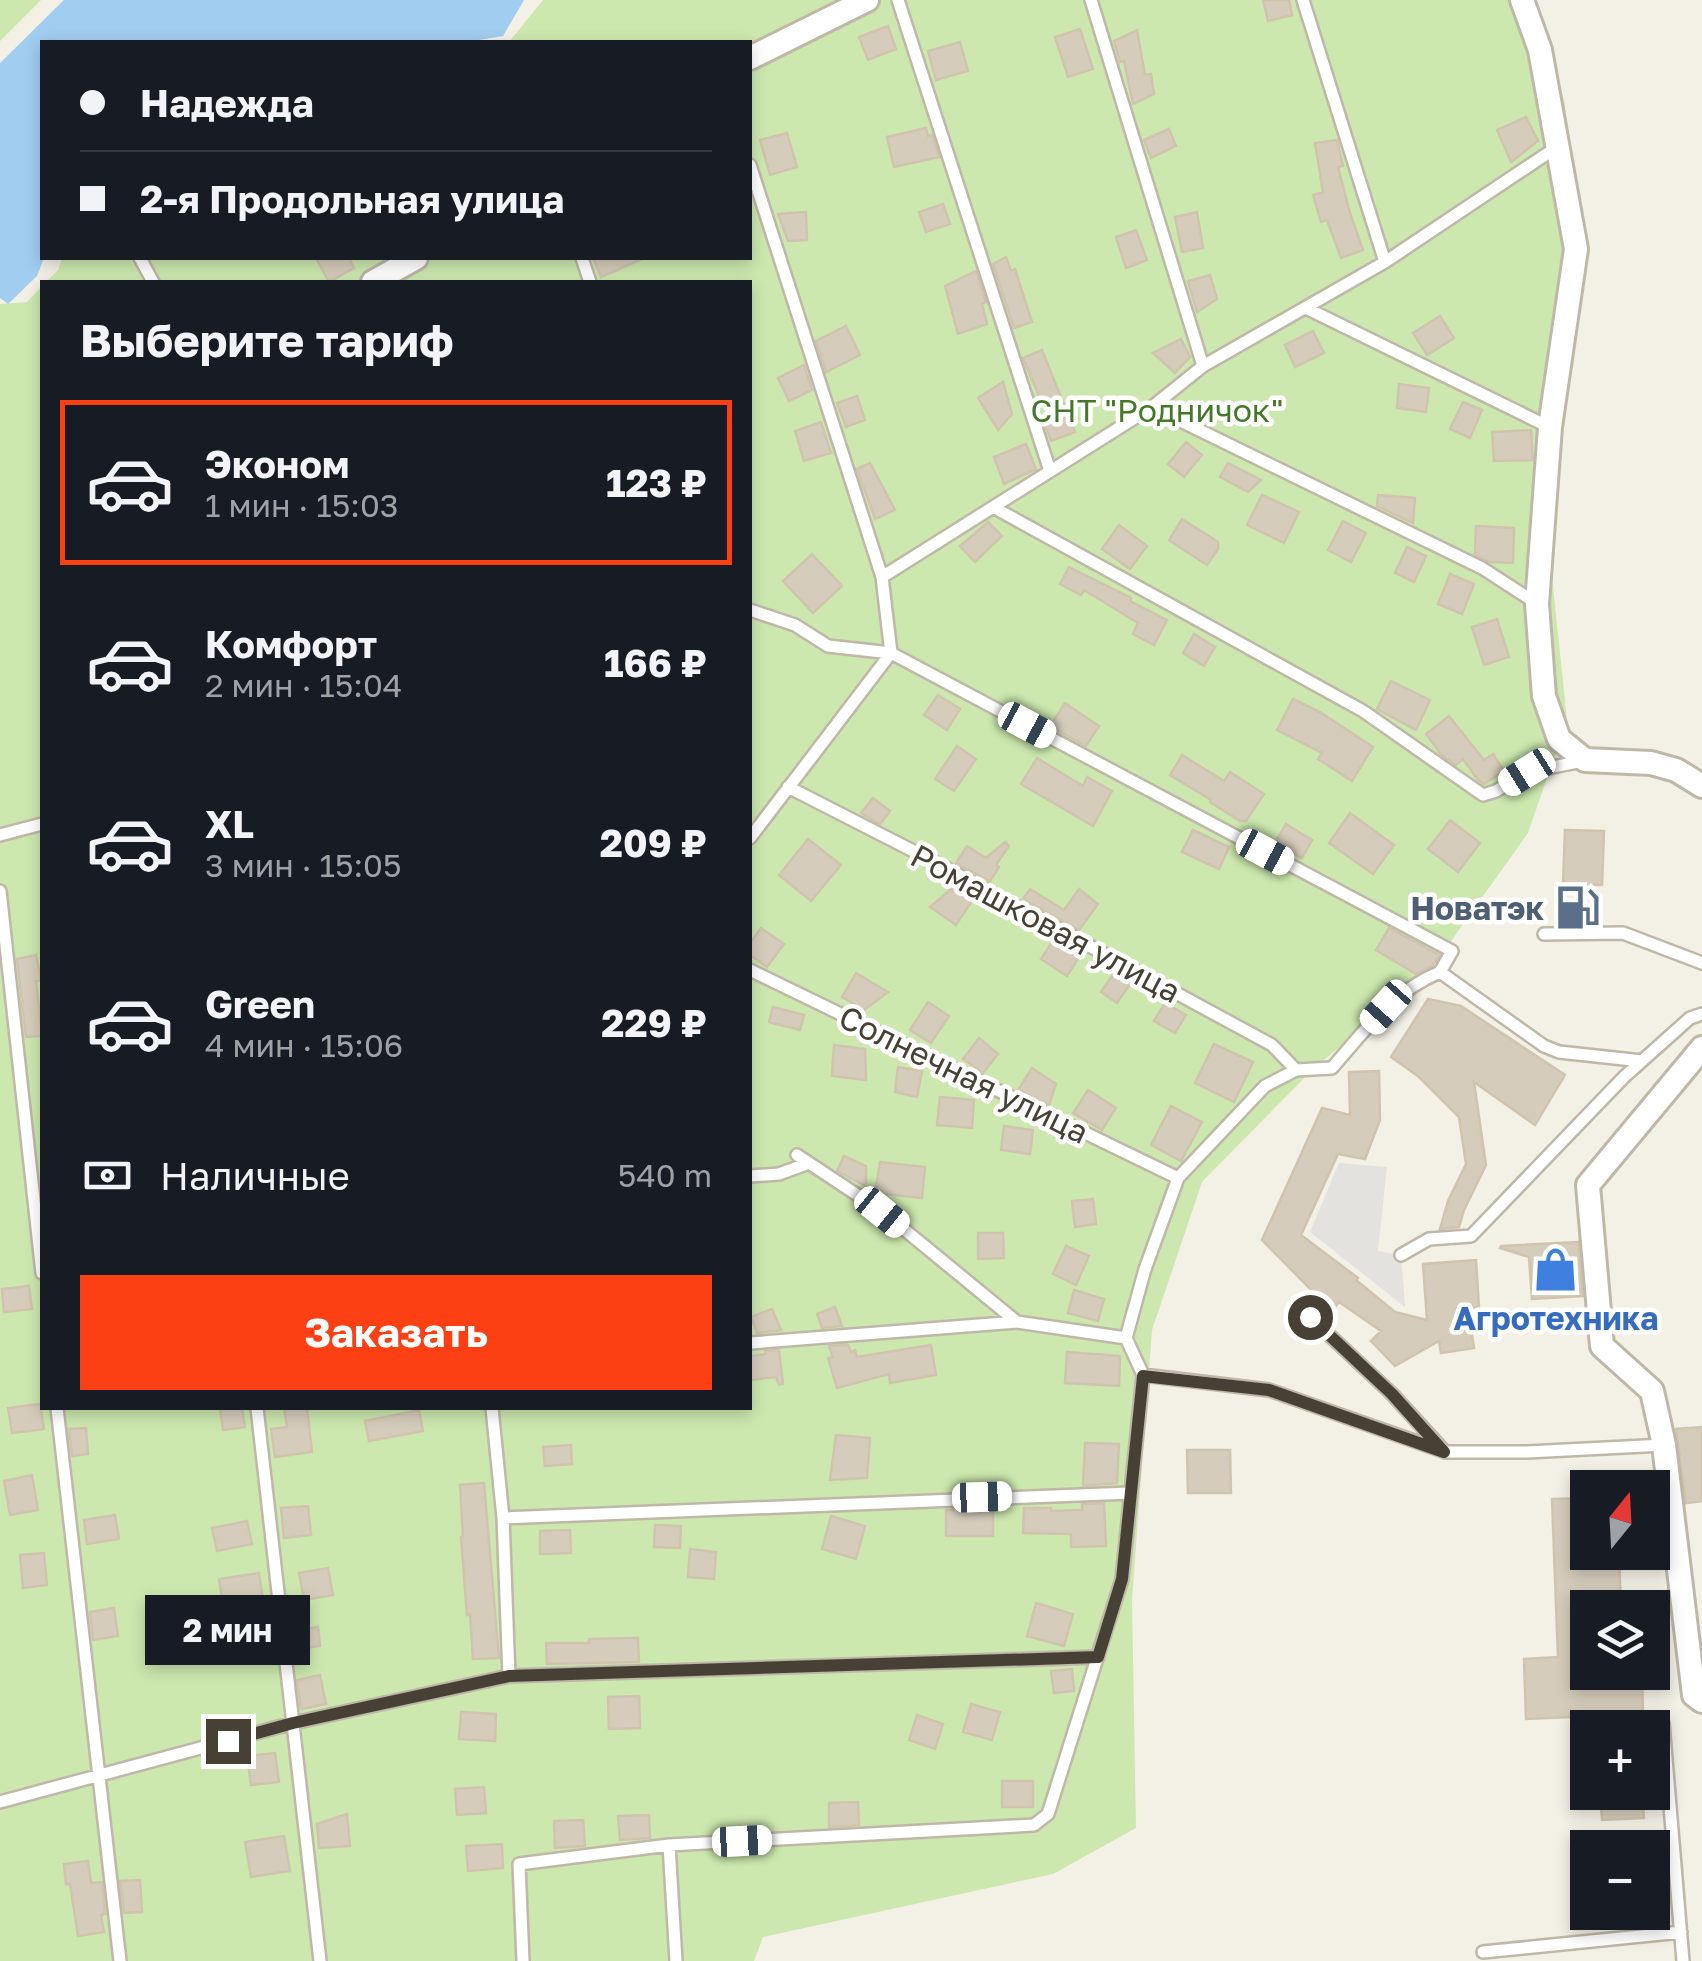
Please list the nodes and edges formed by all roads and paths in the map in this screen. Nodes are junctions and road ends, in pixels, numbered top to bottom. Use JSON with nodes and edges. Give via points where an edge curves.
{"nodes":[{"id":1,"x":867,"y":0,"type":"edge"},
{"id":2,"x":898,"y":0,"type":"edge"},
{"id":3,"x":1092,"y":0,"type":"edge"},
{"id":4,"x":1303,"y":0,"type":"edge"},
{"id":5,"x":1522,"y":0,"type":"edge"},
{"id":6,"x":752,"y":57,"type":"edge"},
{"id":7,"x":1558,"y":147,"type":"junction"},
{"id":8,"x":752,"y":171,"type":"edge"},
{"id":9,"x":412,"y":260,"type":"edge"},
{"id":10,"x":1385,"y":262,"type":"junction"},
{"id":11,"x":381,"y":275,"type":"edge"},
{"id":12,"x":1306,"y":308,"type":"junction"},
{"id":13,"x":1203,"y":366,"type":"junction"},
{"id":14,"x":1152,"y":407,"type":"junction"},
{"id":15,"x":1550,"y":427,"type":"junction"},
{"id":16,"x":1050,"y":471,"type":"junction"},
{"id":17,"x":993,"y":507,"type":"junction"},
{"id":18,"x":882,"y":577,"type":"junction"},
{"id":19,"x":1537,"y":604,"type":"junction"},
{"id":20,"x":752,"y":611,"type":"edge"},
{"id":21,"x":891,"y":653,"type":"junction"},
{"id":22,"x":1585,"y":760,"type":"junction"},
{"id":23,"x":1702,"y":786,"type":"edge"},
{"id":24,"x":788,"y":787,"type":"junction"},
{"id":25,"x":40,"y":824,"type":"edge"},
{"id":26,"x":0,"y":834,"type":"edge"},
{"id":27,"x":752,"y":835,"type":"edge"},
{"id":28,"x":0,"y":890,"type":"edge"},
{"id":29,"x":1544,"y":934,"type":"dead end"},
{"id":30,"x":1702,"y":963,"type":"edge"},
{"id":31,"x":752,"y":971,"type":"edge"},
{"id":32,"x":1440,"y":972,"type":"junction"},
{"id":33,"x":1702,"y":1014,"type":"edge"},
{"id":34,"x":1702,"y":1048,"type":"edge"},
{"id":35,"x":1642,"y":1061,"type":"junction"},
{"id":36,"x":1296,"y":1070,"type":"junction"},
{"id":37,"x":796,"y":1154,"type":"dead end"},
{"id":38,"x":809,"y":1163,"type":"junction"},
{"id":39,"x":752,"y":1176,"type":"edge"},
{"id":40,"x":1178,"y":1178,"type":"junction"},
{"id":41,"x":40,"y":1255,"type":"edge"},
{"id":42,"x":1401,"y":1255,"type":"dead end"},
{"id":43,"x":1310,"y":1317,"type":"dead end"},
{"id":44,"x":1017,"y":1322,"type":"junction"},
{"id":45,"x":1126,"y":1338,"type":"junction"},
{"id":46,"x":752,"y":1344,"type":"edge"},
{"id":47,"x":1143,"y":1376,"type":"junction"},
{"id":48,"x":58,"y":1410,"type":"edge"},
{"id":49,"x":257,"y":1410,"type":"edge"},
{"id":50,"x":492,"y":1410,"type":"edge"},
{"id":51,"x":1664,"y":1445,"type":"junction"},
{"id":52,"x":1444,"y":1452,"type":"junction"},
{"id":53,"x":1130,"y":1492,"type":"junction"},
{"id":54,"x":503,"y":1518,"type":"junction"},
{"id":55,"x":1098,"y":1657,"type":"junction"},
{"id":56,"x":509,"y":1676,"type":"junction"},
{"id":57,"x":1702,"y":1701,"type":"edge"},
{"id":58,"x":293,"y":1723,"type":"junction"},
{"id":59,"x":98,"y":1777,"type":"junction"},
{"id":60,"x":0,"y":1802,"type":"edge"},
{"id":61,"x":1670,"y":1810,"type":"edge"},
{"id":62,"x":669,"y":1845,"type":"junction"},
{"id":63,"x":1681,"y":1932,"type":"junction"},
{"id":64,"x":1483,"y":1952,"type":"dead end"},
{"id":65,"x":120,"y":1961,"type":"edge"},
{"id":66,"x":320,"y":1961,"type":"edge"},
{"id":67,"x":523,"y":1961,"type":"edge"},
{"id":68,"x":676,"y":1961,"type":"edge"},
{"id":69,"x":1683,"y":1961,"type":"edge"}],
"edges":[{"from":1,"to":6,"type":"street"},
{"from":2,"to":16,"type":"lane"},
{"from":3,"to":13,"type":"lane"},
{"from":4,"to":10,"type":"lane"},
{"from":5,"to":7,"type":"street","via":[[1540,50]]},
{"from":7,"to":10,"type":"lane"},
{"from":7,"to":15,"type":"street","via":[[1576,249]]},
{"from":8,"to":18,"type":"lane"},
{"from":9,"to":11,"type":"street"},
{"from":10,"to":12,"type":"lane"},
{"from":12,"to":13,"type":"lane"},
{"from":12,"to":15,"type":"lane"},
{"from":13,"to":14,"type":"lane"},
{"from":14,"to":16,"type":"lane"},
{"from":14,"to":19,"type":"lane","via":[[1482,568]]},
{"from":15,"to":19,"type":"street"},
{"from":16,"to":17,"type":"lane"},
{"from":17,"to":18,"type":"lane"},
{"from":17,"to":22,"type":"lane","via":[[1363,710],[1482,795],[1527,772]]},
{"from":18,"to":21,"type":"lane"},
{"from":19,"to":22,"type":"street","via":[[1544,696],[1559,739]]},
{"from":20,"to":21,"type":"lane","via":[[796,625],[828,646]]},
{"from":21,"to":24,"type":"lane"},
{"from":21,"to":32,"type":"lane","via":[[1452,951]]},
{"from":22,"to":23,"type":"street","via":[[1651,763]]},
{"from":24,"to":27,"type":"lane"},
{"from":24,"to":36,"type":"lane","name":"Ромашковая улица","via":[[1272,1044]]},
{"from":25,"to":26,"type":"lane"},
{"from":28,"to":41,"type":"lane"},
{"from":29,"to":30,"type":"lane","via":[[1623,934]]},
{"from":31,"to":40,"type":"lane","name":"Солнечная улица"},
{"from":32,"to":35,"type":"lane","via":[[1544,1046]]},
{"from":32,"to":36,"type":"lane","via":[[1386,1007],[1332,1068]]},
{"from":33,"to":35,"type":"lane"},
{"from":34,"to":51,"type":"street","via":[[1588,1185],[1602,1346],[1652,1391]]},
{"from":35,"to":42,"type":"lane","via":[[1470,1236],[1429,1240]]},
{"from":36,"to":40,"type":"lane","via":[[1265,1086]]},
{"from":37,"to":38,"type":"lane"},
{"from":38,"to":39,"type":"lane"},
{"from":38,"to":44,"type":"lane","via":[[882,1212]]},
{"from":40,"to":45,"type":"lane"},
{"from":43,"to":52,"type":"lane"},
{"from":44,"to":45,"type":"lane"},
{"from":44,"to":46,"type":"lane"},
{"from":45,"to":47,"type":"lane"},
{"from":47,"to":52,"type":"lane","via":[[1269,1390]]},
{"from":47,"to":53,"type":"lane"},
{"from":48,"to":59,"type":"lane"},
{"from":49,"to":58,"type":"lane"},
{"from":50,"to":54,"type":"lane"},
{"from":51,"to":52,"type":"lane"},
{"from":51,"to":57,"type":"street","via":[[1694,1695]]},
{"from":53,"to":54,"type":"lane"},
{"from":53,"to":55,"type":"lane","via":[[1122,1579]]},
{"from":54,"to":56,"type":"lane"},
{"from":55,"to":56,"type":"lane"},
{"from":55,"to":62,"type":"lane","via":[[1048,1814],[1034,1825]]},
{"from":56,"to":58,"type":"lane"},
{"from":58,"to":59,"type":"lane"},
{"from":58,"to":66,"type":"lane"},
{"from":59,"to":60,"type":"lane"},
{"from":59,"to":65,"type":"lane"},
{"from":61,"to":63,"type":"lane"},
{"from":62,"to":67,"type":"lane","via":[[519,1864]]},
{"from":62,"to":68,"type":"lane"},
{"from":63,"to":64,"type":"lane"},
{"from":63,"to":69,"type":"lane"}]}
